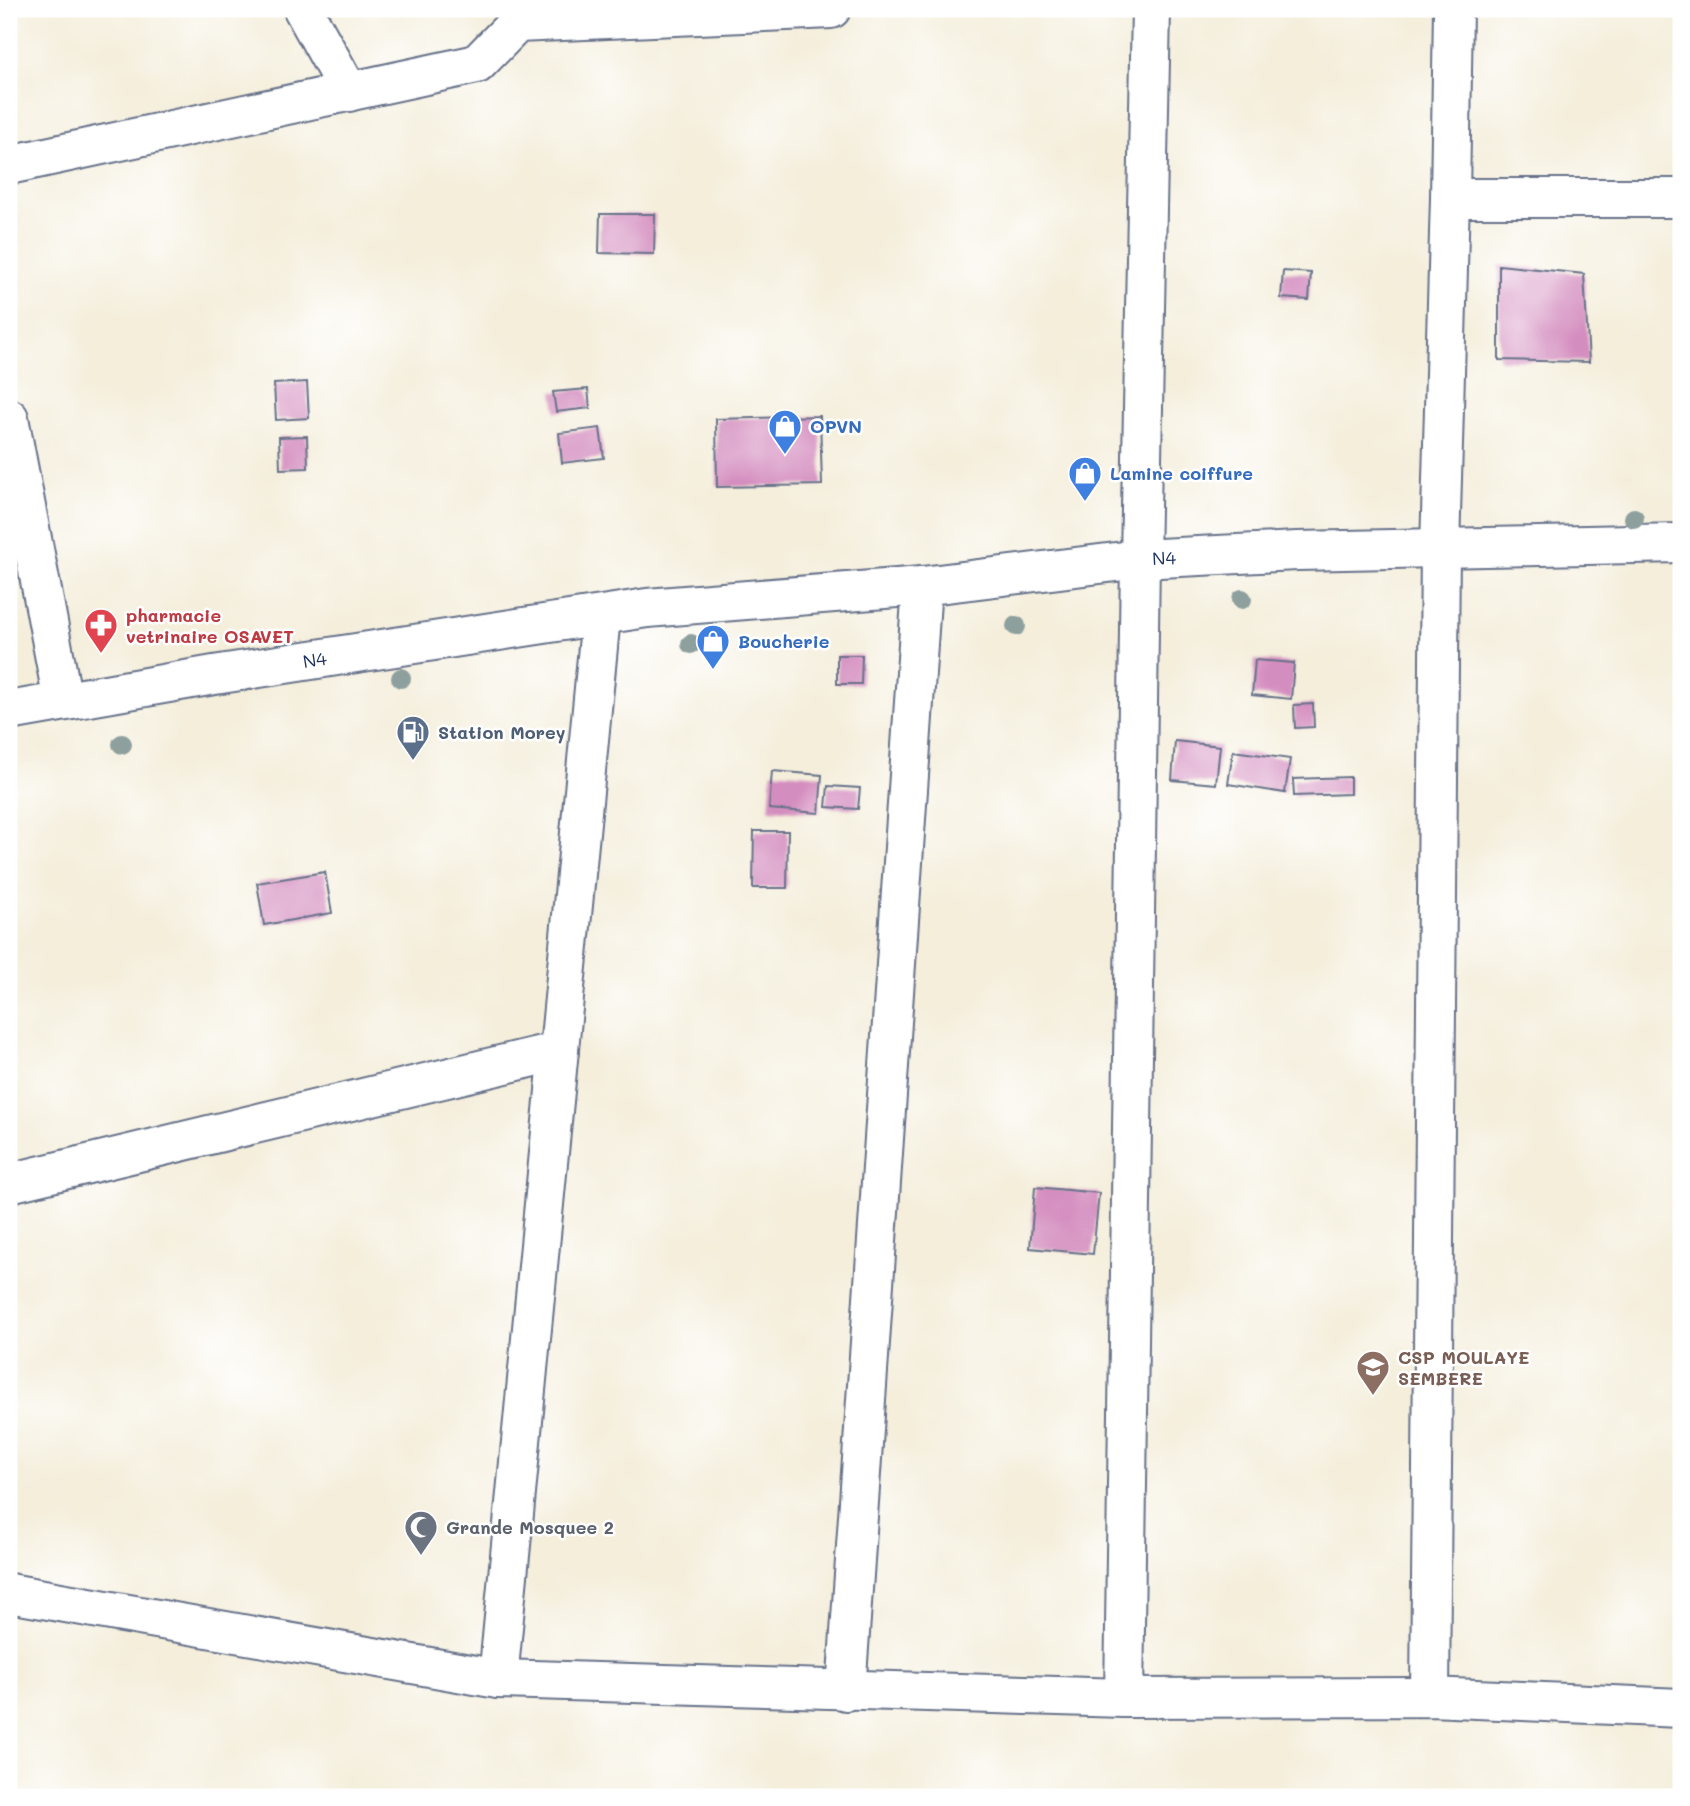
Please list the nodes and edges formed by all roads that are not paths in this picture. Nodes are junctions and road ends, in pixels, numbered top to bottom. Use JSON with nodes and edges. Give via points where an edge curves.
{"nodes":[{"id":1,"x":303,"y":9,"type":"edge"},
{"id":2,"x":831,"y":9,"type":"edge"},
{"id":3,"x":1151,"y":9,"type":"edge"},
{"id":4,"x":1452,"y":9,"type":"edge"},
{"id":5,"x":349,"y":92,"type":"junction"},
{"id":6,"x":9,"y":166,"type":"edge"},
{"id":7,"x":1450,"y":198,"type":"junction"},
{"id":8,"x":1681,"y":198,"type":"edge"},
{"id":9,"x":9,"y":418,"type":"edge"},
{"id":10,"x":1681,"y":543,"type":"edge"},
{"id":11,"x":1440,"y":549,"type":"junction"},
{"id":12,"x":1140,"y":559,"type":"junction"},
{"id":13,"x":922,"y":586,"type":"junction"},
{"id":14,"x":624,"y":612,"type":"junction"},
{"id":15,"x":63,"y":701,"type":"junction"},
{"id":16,"x":9,"y":711,"type":"edge"},
{"id":17,"x":559,"y":1051,"type":"junction"},
{"id":18,"x":9,"y":1183,"type":"edge"},
{"id":19,"x":9,"y":1593,"type":"edge"},
{"id":20,"x":498,"y":1679,"type":"junction"},
{"id":21,"x":846,"y":1691,"type":"junction"},
{"id":22,"x":1430,"y":1697,"type":"junction"},
{"id":23,"x":1124,"y":1699,"type":"junction"},
{"id":24,"x":1681,"y":1708,"type":"edge"}],
"edges":[{"from":1,"to":5,"type":"street"},
{"from":2,"to":5,"type":"street","via":[[517,23],[477,64]]},
{"from":3,"to":12,"type":"street"},
{"from":4,"to":7,"type":"street"},
{"from":5,"to":6,"type":"street"},
{"from":7,"to":8,"type":"street"},
{"from":7,"to":11,"type":"street"},
{"from":9,"to":15,"type":"street"},
{"from":10,"to":11,"type":"street","name":"N4"},
{"from":11,"to":12,"type":"street","name":"N4"},
{"from":11,"to":22,"type":"street"},
{"from":12,"to":13,"type":"street","name":"N4"},
{"from":12,"to":23,"type":"street"},
{"from":13,"to":14,"type":"street","name":"N4"},
{"from":13,"to":21,"type":"street"},
{"from":14,"to":15,"type":"street","name":"N4"},
{"from":14,"to":17,"type":"street"},
{"from":15,"to":16,"type":"street","name":"N4"},
{"from":17,"to":18,"type":"street"},
{"from":17,"to":20,"type":"street"},
{"from":19,"to":20,"type":"street"},
{"from":20,"to":21,"type":"street"},
{"from":21,"to":23,"type":"street"},
{"from":22,"to":23,"type":"street"},
{"from":22,"to":24,"type":"street"}]}
